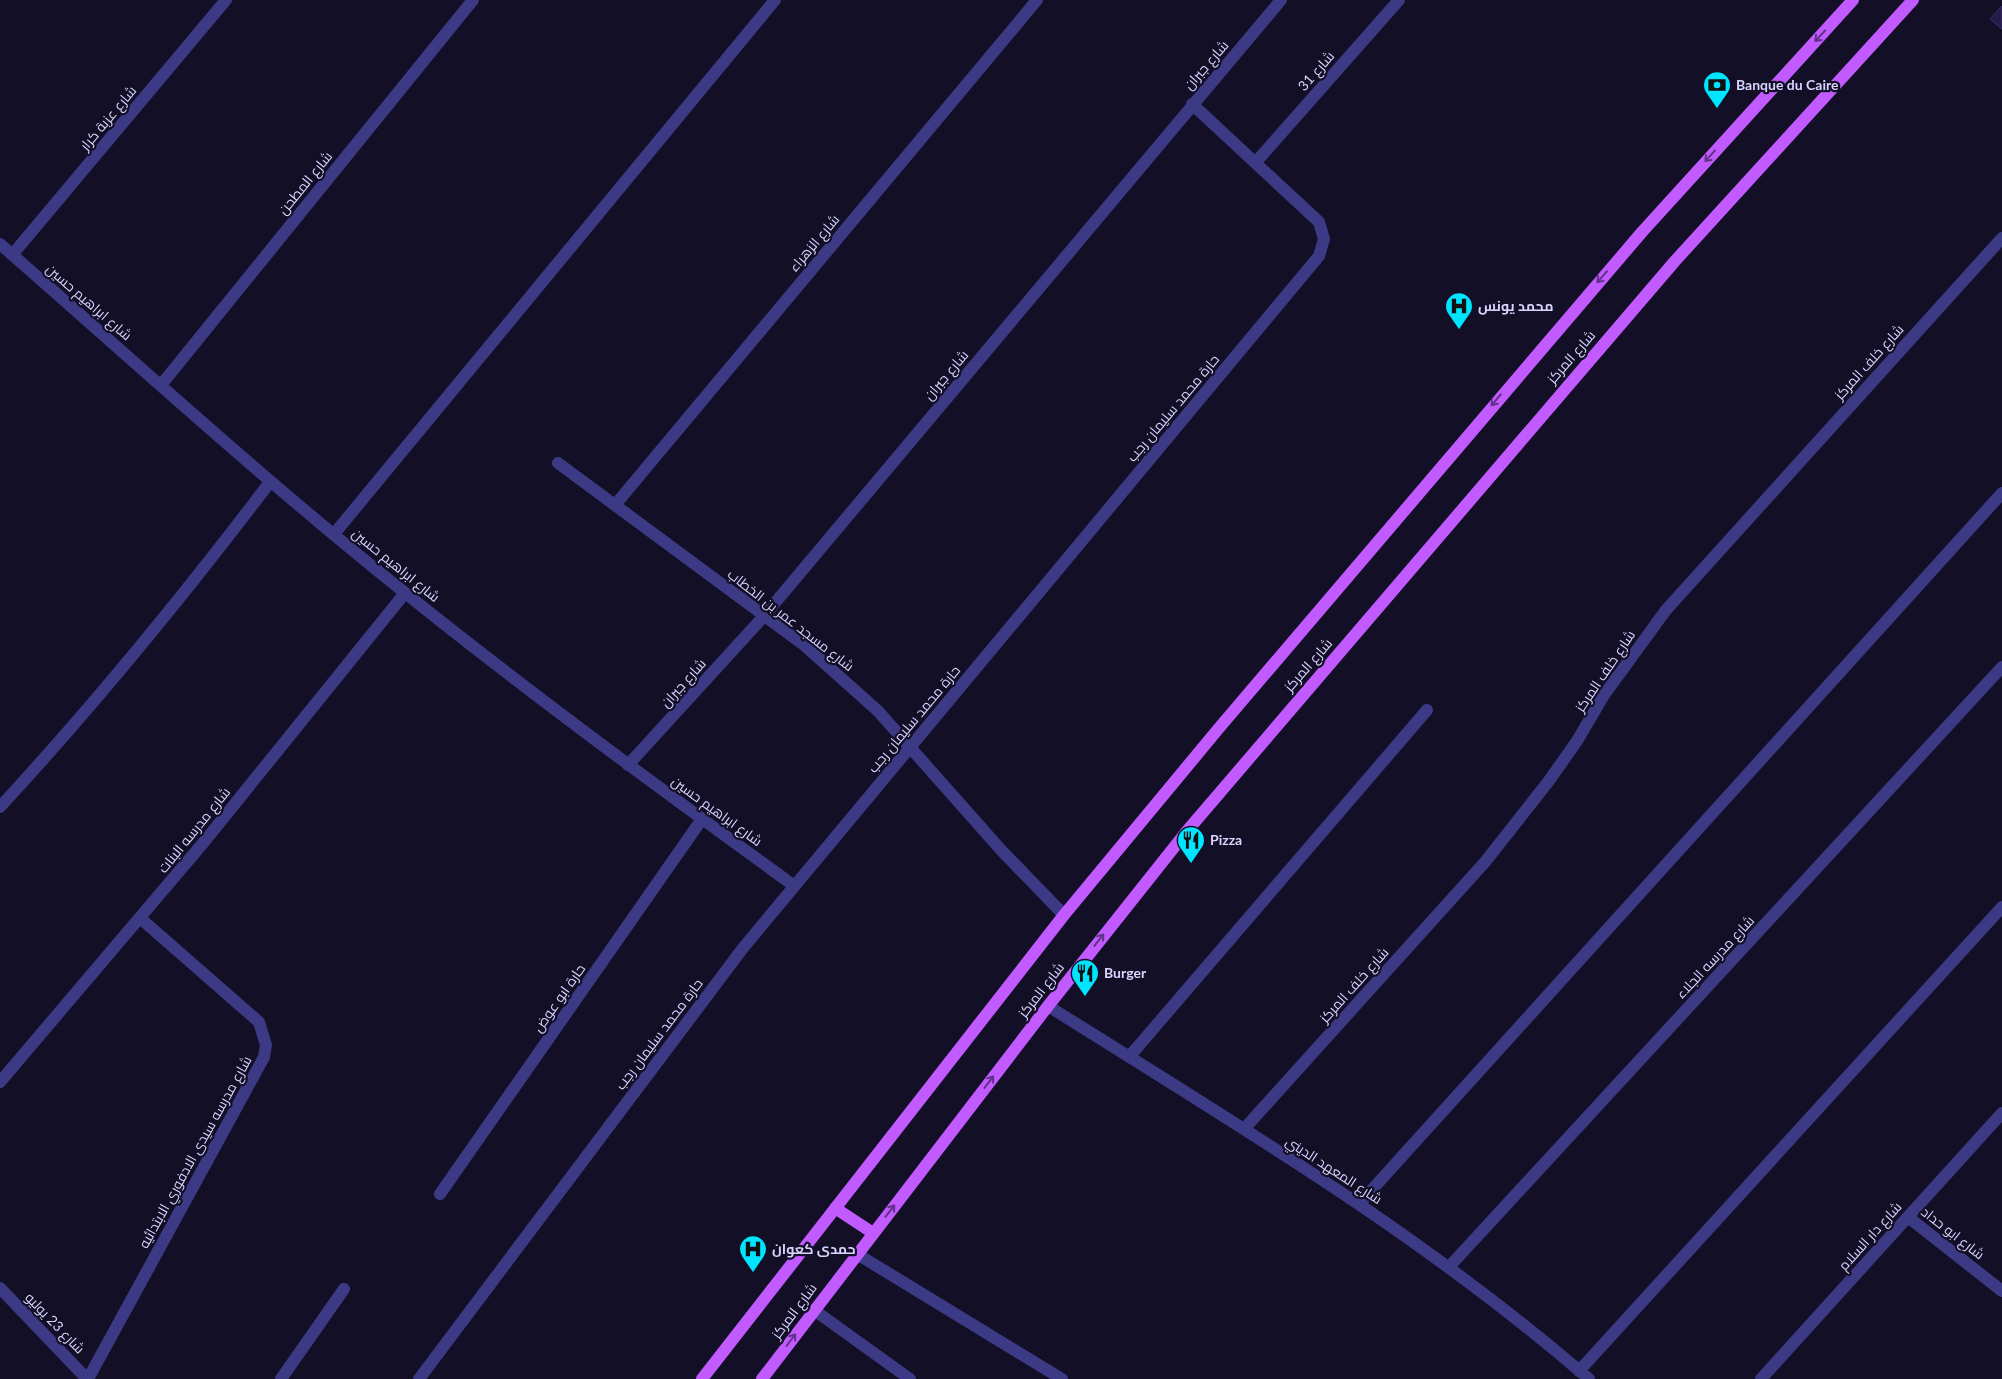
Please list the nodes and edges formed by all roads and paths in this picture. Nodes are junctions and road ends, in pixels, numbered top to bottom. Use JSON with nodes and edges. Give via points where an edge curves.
{"nodes":[{"id":1,"x":226,"y":0,"type":"edge"},
{"id":2,"x":473,"y":0,"type":"edge"},
{"id":3,"x":776,"y":0,"type":"edge"},
{"id":4,"x":1037,"y":0,"type":"edge"},
{"id":5,"x":1281,"y":0,"type":"edge"},
{"id":6,"x":1398,"y":0,"type":"edge"},
{"id":7,"x":1853,"y":0,"type":"edge"},
{"id":8,"x":1913,"y":0,"type":"edge"},
{"id":9,"x":1192,"y":104,"type":"junction"},
{"id":10,"x":1256,"y":162,"type":"junction"},
{"id":11,"x":2002,"y":238,"type":"edge"},
{"id":12,"x":0,"y":244,"type":"edge"},
{"id":13,"x":12,"y":255,"type":"junction"},
{"id":14,"x":161,"y":385,"type":"junction"},
{"id":15,"x":558,"y":463,"type":"dead end"},
{"id":16,"x":270,"y":482,"type":"junction"},
{"id":17,"x":2002,"y":493,"type":"edge"},
{"id":18,"x":615,"y":505,"type":"junction"},
{"id":19,"x":334,"y":534,"type":"junction"},
{"id":20,"x":405,"y":593,"type":"junction"},
{"id":21,"x":764,"y":616,"type":"junction"},
{"id":22,"x":2002,"y":667,"type":"edge"},
{"id":23,"x":1427,"y":710,"type":"dead end"},
{"id":24,"x":912,"y":747,"type":"junction"},
{"id":25,"x":628,"y":765,"type":"junction"},
{"id":26,"x":0,"y":807,"type":"edge"},
{"id":27,"x":702,"y":819,"type":"junction"},
{"id":28,"x":793,"y":885,"type":"junction"},
{"id":29,"x":2002,"y":907,"type":"edge"},
{"id":30,"x":1064,"y":915,"type":"junction"},
{"id":31,"x":140,"y":918,"type":"junction"},
{"id":32,"x":1048,"y":1006,"type":"junction"},
{"id":33,"x":1129,"y":1057,"type":"junction"},
{"id":34,"x":0,"y":1082,"type":"edge"},
{"id":35,"x":2002,"y":1113,"type":"edge"},
{"id":36,"x":1244,"y":1129,"type":"junction"},
{"id":37,"x":440,"y":1194,"type":"dead end"},
{"id":38,"x":1359,"y":1204,"type":"junction"},
{"id":39,"x":835,"y":1208,"type":"junction"},
{"id":40,"x":1908,"y":1216,"type":"junction"},
{"id":41,"x":873,"y":1233,"type":"junction"},
{"id":42,"x":857,"y":1254,"type":"junction"},
{"id":43,"x":1449,"y":1267,"type":"junction"},
{"id":44,"x":0,"y":1288,"type":"edge"},
{"id":45,"x":344,"y":1289,"type":"dead end"},
{"id":46,"x":2002,"y":1291,"type":"edge"},
{"id":47,"x":814,"y":1310,"type":"junction"},
{"id":48,"x":1584,"y":1375,"type":"edge"},
{"id":49,"x":88,"y":1379,"type":"edge"},
{"id":50,"x":281,"y":1379,"type":"edge"},
{"id":51,"x":419,"y":1379,"type":"edge"},
{"id":52,"x":702,"y":1379,"type":"edge"},
{"id":53,"x":762,"y":1379,"type":"edge"},
{"id":54,"x":910,"y":1379,"type":"edge"},
{"id":55,"x":1062,"y":1379,"type":"edge"},
{"id":56,"x":1761,"y":1379,"type":"edge"}],
"edges":[{"from":1,"to":13,"type":"street","name":"شارع عزبة كرار"},
{"from":2,"to":14,"type":"street","name":"شارع المطحن"},
{"from":3,"to":19,"type":"street"},
{"from":4,"to":18,"type":"street","name":"شارع الزهراء"},
{"from":5,"to":9,"type":"street","name":"شارع جبران"},
{"from":6,"to":10,"type":"street","name":"شارع 31"},
{"from":7,"to":30,"type":"main road","name":"شارع المركز","one_way":true,"via":[[1642,232],[1522,370]]},
{"from":32,"to":8,"type":"main road","name":"شارع المركز","one_way":true,"via":[[1216,796],[1554,400],[1701,232]]},
{"from":9,"to":10,"type":"street","name":"حارة محمد سليمان رجب"},
{"from":9,"to":21,"type":"street","name":"شارع جبران"},
{"from":10,"to":24,"type":"street","name":"حارة محمد سليمان رجب","via":[[1319,222],[1324,239],[1319,256]]},
{"from":11,"to":36,"type":"street","name":"شارع خلف المركز","via":[[1666,610],[1604,695],[1548,782],[1501,842]]},
{"from":12,"to":13,"type":"street","name":"شارع ابراهيم حسين"},
{"from":13,"to":14,"type":"street","name":"شارع ابراهيم حسين"},
{"from":14,"to":16,"type":"street","name":"شارع ابراهيم حسين"},
{"from":15,"to":18,"type":"street","name":"شارع مسجد عمر بن الخطاب"},
{"from":16,"to":19,"type":"street","name":"شارع ابراهيم حسين"},
{"from":16,"to":26,"type":"street","via":[[127,665]]},
{"from":17,"to":38,"type":"street"},
{"from":18,"to":21,"type":"street","name":"شارع مسجد عمر بن الخطاب"},
{"from":19,"to":20,"type":"street","name":"شارع ابراهيم حسين"},
{"from":20,"to":25,"type":"street","name":"شارع ابراهيم حسين"},
{"from":20,"to":31,"type":"street","name":"شارع مدرسه البنات"},
{"from":21,"to":24,"type":"street","name":"شارع مسجد عمر بن الخطاب","via":[[842,677]]},
{"from":21,"to":25,"type":"street","name":"شارع جبران"},
{"from":22,"to":43,"type":"street","name":"شارع مدرسه الجلاء"},
{"from":23,"to":33,"type":"street"},
{"from":24,"to":28,"type":"street","name":"حارة محمد سليمان رجب"},
{"from":24,"to":30,"type":"street","name":"شارع مسجد عمر بن الخطاب","via":[[1001,850]]},
{"from":25,"to":27,"type":"street","name":"شارع ابراهيم حسين"},
{"from":27,"to":28,"type":"street","name":"شارع ابراهيم حسين"},
{"from":27,"to":37,"type":"street","name":"حارة ابو عوض"},
{"from":28,"to":51,"type":"street","name":"حارة محمد سليمان رجب"},
{"from":29,"to":48,"type":"street"},
{"from":30,"to":39,"type":"main road","name":"شارع المركز"},
{"from":31,"to":34,"type":"street","name":"شارع مدرسه البنات"},
{"from":31,"to":49,"type":"street","name":"شارع مدرسه سيدى الادفوري الابتدائيه","via":[[259,1022],[266,1045],[264,1057]]},
{"from":32,"to":33,"type":"street","name":"شارع المعهد الديني"},
{"from":41,"to":32,"type":"main road","name":"شارع المركز","one_way":true},
{"from":33,"to":36,"type":"street","name":"شارع المعهد الديني"},
{"from":35,"to":40,"type":"street","name":"شارع دار السلام"},
{"from":36,"to":38,"type":"street","name":"شارع المعهد الديني"},
{"from":38,"to":43,"type":"street","name":"شارع المعهد الديني"},
{"from":39,"to":41,"type":"main road"},
{"from":39,"to":52,"type":"main road","name":"شارع المركز"},
{"from":40,"to":46,"type":"street","name":"شارع ابو حداد"},
{"from":40,"to":56,"type":"street","name":"شارع دار السلام"},
{"from":41,"to":42,"type":"main road","name":"شارع المركز"},
{"from":42,"to":47,"type":"main road","name":"شارع المركز"},
{"from":42,"to":55,"type":"street"},
{"from":43,"to":48,"type":"street","name":"شارع المعهد الديني"},
{"from":44,"to":49,"type":"street","name":"شارع 23 يوليو"},
{"from":45,"to":50,"type":"street"},
{"from":53,"to":47,"type":"main road","name":"شارع المركز","one_way":true},
{"from":47,"to":54,"type":"street"}]}
